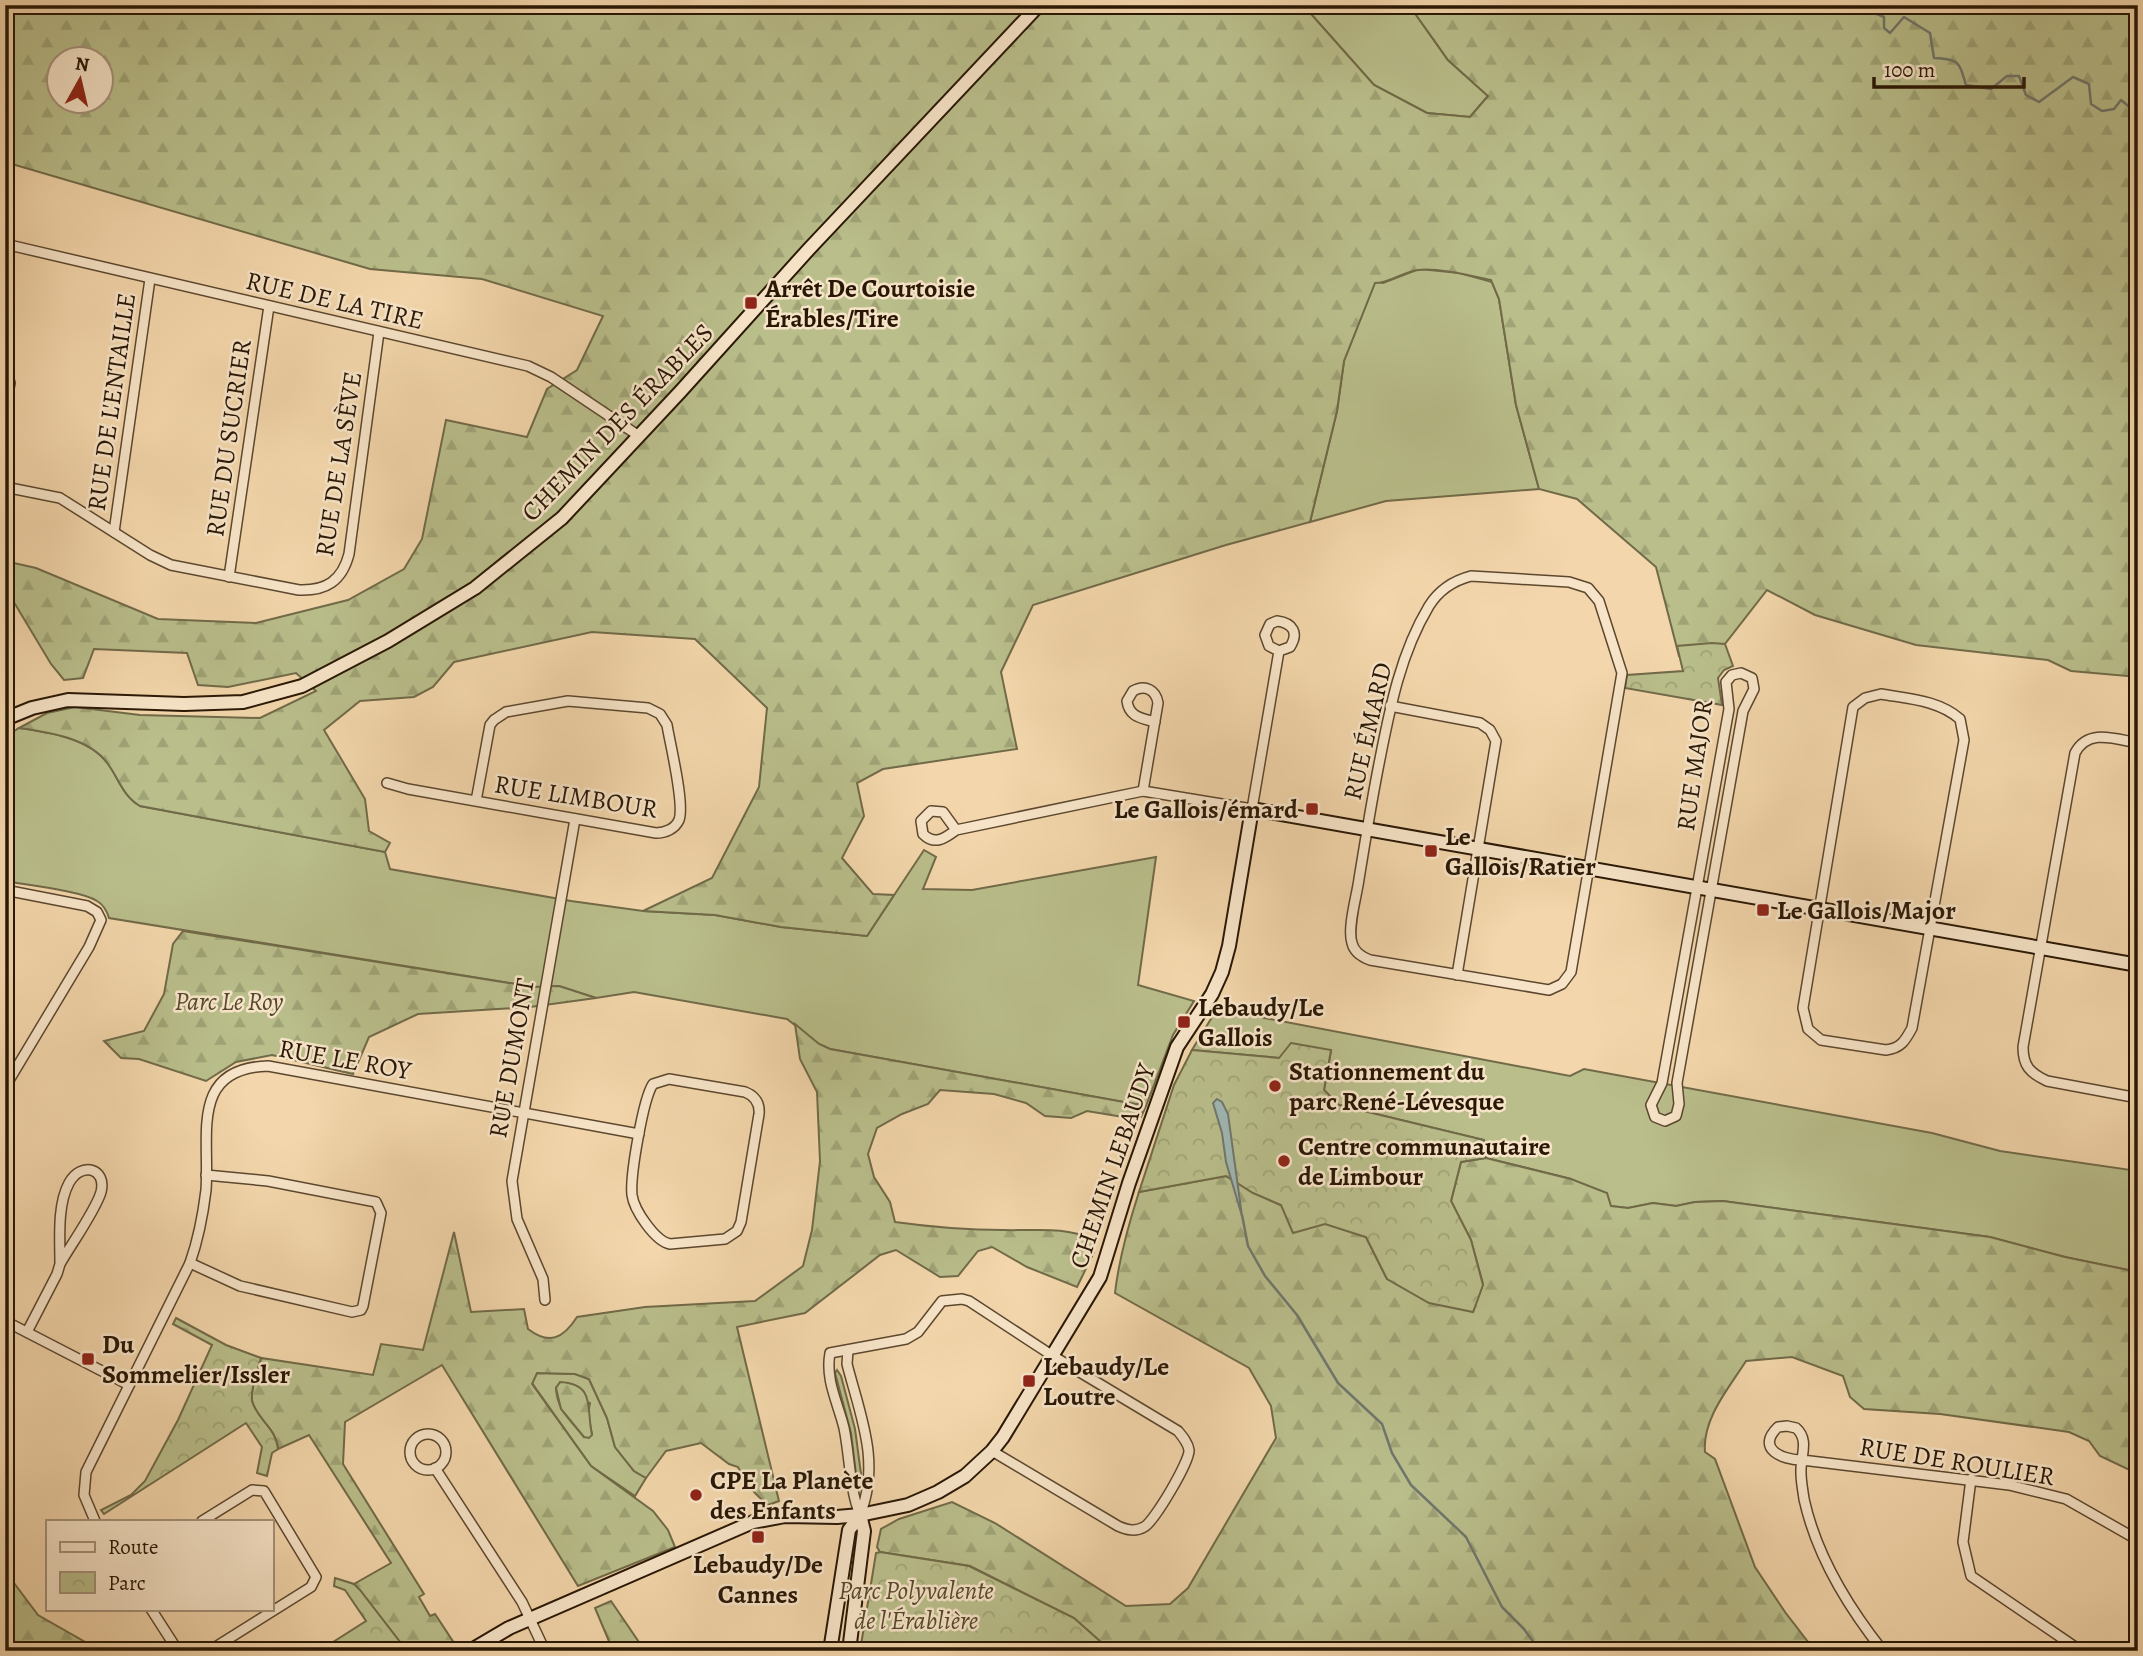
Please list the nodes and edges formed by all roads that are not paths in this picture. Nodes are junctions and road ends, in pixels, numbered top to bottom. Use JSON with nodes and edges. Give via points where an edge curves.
{"nodes":[{"id":1,"x":1040,"y":5,"type":"edge"},
{"id":2,"x":5,"y":244,"type":"edge"},
{"id":3,"x":150,"y":279,"type":"junction"},
{"id":4,"x":268,"y":306,"type":"junction"},
{"id":5,"x":379,"y":332,"type":"junction"},
{"id":6,"x":5,"y":367,"type":"edge"},
{"id":7,"x":5,"y":408,"type":"edge"},
{"id":8,"x":639,"y":436,"type":"junction"},
{"id":9,"x":5,"y":487,"type":"edge"},
{"id":10,"x":114,"y":532,"type":"junction"},
{"id":11,"x":229,"y":577,"type":"junction"},
{"id":12,"x":1279,"y":651,"type":"dead end"},
{"id":13,"x":1390,"y":706,"type":"junction"},
{"id":14,"x":5,"y":719,"type":"edge"},
{"id":15,"x":1155,"y":722,"type":"dead end"},
{"id":16,"x":2138,"y":743,"type":"edge"},
{"id":17,"x":387,"y":783,"type":"dead end"},
{"id":18,"x":1143,"y":791,"type":"junction"},
{"id":19,"x":476,"y":801,"type":"junction"},
{"id":20,"x":1252,"y":809,"type":"junction"},
{"id":21,"x":575,"y":819,"type":"junction"},
{"id":22,"x":956,"y":830,"type":"dead end"},
{"id":23,"x":1367,"y":830,"type":"junction"},
{"id":24,"x":1477,"y":850,"type":"junction"},
{"id":25,"x":1588,"y":869,"type":"junction"},
{"id":26,"x":1696,"y":889,"type":"junction"},
{"id":27,"x":5,"y":890,"type":"edge"},
{"id":28,"x":1710,"y":891,"type":"junction"},
{"id":29,"x":1818,"y":909,"type":"junction"},
{"id":30,"x":1929,"y":929,"type":"junction"},
{"id":31,"x":2039,"y":948,"type":"junction"},
{"id":32,"x":2138,"y":965,"type":"edge"},
{"id":33,"x":1457,"y":975,"type":"junction"},
{"id":34,"x":5,"y":1087,"type":"edge"},
{"id":35,"x":2138,"y":1098,"type":"edge"},
{"id":36,"x":523,"y":1114,"type":"junction"},
{"id":37,"x":639,"y":1134,"type":"junction"},
{"id":38,"x":206,"y":1175,"type":"junction"},
{"id":39,"x":190,"y":1263,"type":"junction"},
{"id":40,"x":60,"y":1264,"type":"junction"},
{"id":41,"x":545,"y":1300,"type":"dead end"},
{"id":42,"x":5,"y":1321,"type":"edge"},
{"id":43,"x":27,"y":1332,"type":"junction"},
{"id":44,"x":848,"y":1350,"type":"junction"},
{"id":45,"x":1053,"y":1356,"type":"junction"},
{"id":46,"x":129,"y":1385,"type":"junction"},
{"id":47,"x":992,"y":1451,"type":"junction"},
{"id":48,"x":1802,"y":1460,"type":"junction"},
{"id":49,"x":435,"y":1468,"type":"junction"},
{"id":50,"x":1971,"y":1479,"type":"junction"},
{"id":51,"x":860,"y":1515,"type":"junction"},
{"id":52,"x":94,"y":1520,"type":"edge"},
{"id":53,"x":204,"y":1520,"type":"edge"},
{"id":54,"x":2138,"y":1539,"type":"edge"},
{"id":55,"x":152,"y":1610,"type":"edge"},
{"id":56,"x":530,"y":1619,"type":"junction"},
{"id":57,"x":177,"y":1651,"type":"edge"},
{"id":58,"x":209,"y":1651,"type":"edge"},
{"id":59,"x":470,"y":1651,"type":"edge"},
{"id":60,"x":545,"y":1651,"type":"edge"},
{"id":61,"x":830,"y":1651,"type":"edge"},
{"id":62,"x":849,"y":1651,"type":"edge"},
{"id":63,"x":1883,"y":1651,"type":"edge"},
{"id":64,"x":2081,"y":1651,"type":"edge"}],
"edges":[{"from":1,"to":8,"type":"street","name":"CHEMIN DES ÉRABLES"},
{"from":2,"to":3,"type":"street","name":"RUE DE LA TIRE"},
{"from":3,"to":4,"type":"street","name":"RUE DE LA TIRE"},
{"from":3,"to":10,"type":"street","name":"RUE DE L'ENTAILLE"},
{"from":4,"to":5,"type":"street","name":"RUE DE LA TIRE"},
{"from":4,"to":11,"type":"street","name":"RUE DU SUCRIER"},
{"from":5,"to":8,"type":"street","name":"RUE DE LA TIRE","via":[[539,370]]},
{"from":5,"to":11,"type":"street","name":"RUE DE LA SÈVE","via":[[349,554],[341,573],[330,586],[310,591]]},
{"from":6,"to":7,"type":"street","via":[[10,383]]},
{"from":8,"to":14,"type":"street","name":"CHEMIN DES ÉRABLES","via":[[562,518],[475,587],[388,641],[302,686],[243,702],[68,700]]},
{"from":9,"to":10,"type":"street","name":"RUE DE LA SÈVE","via":[[60,498]]},
{"from":10,"to":11,"type":"street","name":"RUE DE LA SÈVE","via":[[171,565]]},
{"from":12,"to":20,"type":"street","name":"CHEMIN LEBAUDY"},
{"from":13,"to":23,"type":"street","name":"RUE ÉMARD"},
{"from":13,"to":24,"type":"street","via":[[1472,720],[1486,725],[1493,734],[1496,748]]},
{"from":13,"to":25,"type":"street","name":"RUE ÉMARD","via":[[1415,633],[1429,606],[1450,583],[1484,576],[1570,582],[1595,593],[1622,673]]},
{"from":15,"to":18,"type":"street"},
{"from":16,"to":31,"type":"street","via":[[2090,738],[2075,753]]},
{"from":17,"to":19,"type":"street","name":"RUE LIMBOUR"},
{"from":18,"to":20,"type":"street"},
{"from":18,"to":22,"type":"street"},
{"from":19,"to":21,"type":"street","name":"RUE LIMBOUR"},
{"from":19,"to":21,"type":"street","name":"RUE LIMBOUR","via":[[488,732],[500,715],[568,701],[648,708],[660,714],[667,725],[680,803],[675,825],[656,833]]},
{"from":20,"to":23,"type":"street"},
{"from":20,"to":45,"type":"street","name":"CHEMIN LEBAUDY","via":[[1222,972],[1177,1047],[1100,1277]]},
{"from":21,"to":36,"type":"street","name":"RUE DUMONT"},
{"from":23,"to":24,"type":"street"},
{"from":23,"to":33,"type":"street","name":"RUE ÉMARD","via":[[1351,936],[1356,951],[1370,960]]},
{"from":24,"to":25,"type":"street"},
{"from":24,"to":33,"type":"street"},
{"from":25,"to":26,"type":"street"},
{"from":25,"to":33,"type":"street","name":"RUE ÉMARD","via":[[1571,972],[1562,984],[1540,990]]},
{"from":26,"to":28,"type":"street"},
{"from":26,"to":28,"type":"street","name":"RUE MAJOR","via":[[1729,709],[1726,682],[1741,673],[1749,675],[1754,688],[1743,711]]},
{"from":26,"to":28,"type":"street","name":"RUE MAJOR","via":[[1662,1083],[1651,1105],[1655,1117],[1665,1121],[1679,1110],[1677,1083]]},
{"from":27,"to":34,"type":"street","via":[[87,906],[101,920]]},
{"from":28,"to":29,"type":"street"},
{"from":29,"to":30,"type":"street"},
{"from":29,"to":30,"type":"street","via":[[1803,1008],[1808,1029],[1821,1040],[1886,1050],[1903,1044],[1912,1028]]},
{"from":29,"to":30,"type":"street","via":[[1853,707],[1873,695],[1893,696],[1941,705],[1960,719],[1963,729]]},
{"from":30,"to":31,"type":"street"},
{"from":31,"to":32,"type":"street"},
{"from":31,"to":35,"type":"street","via":[[2022,1047],[2025,1066],[2047,1081]]},
{"from":36,"to":37,"type":"street","name":"RUE LE ROY"},
{"from":36,"to":38,"type":"street","name":"RUE LE ROY","via":[[279,1067],[250,1067],[232,1074],[211,1097]]},
{"from":36,"to":41,"type":"street","name":"RUE DUMONT","via":[[512,1181],[514,1207],[543,1279]]},
{"from":37,"to":37,"type":"street","via":[[650,1088],[658,1081],[669,1079],[755,1098],[760,1108],[755,1141],[741,1222],[732,1236],[670,1244],[654,1235],[632,1198]]},
{"from":38,"to":39,"type":"street","name":"RUE LE ROY"},
{"from":38,"to":39,"type":"street","via":[[268,1181],[376,1202],[381,1213],[373,1259],[363,1306],[352,1312],[240,1286]]},
{"from":39,"to":46,"type":"street","name":"RUE LE ROY"},
{"from":40,"to":40,"type":"street","via":[[100,1196],[100,1177],[90,1170],[76,1173],[65,1193]]},
{"from":40,"to":43,"type":"street"},
{"from":42,"to":43,"type":"street"},
{"from":43,"to":46,"type":"street"},
{"from":44,"to":45,"type":"street","via":[[912,1336],[942,1301],[955,1298],[969,1301]]},
{"from":44,"to":51,"type":"street","via":[[869,1448],[867,1496]]},
{"from":44,"to":51,"type":"street","via":[[830,1353],[828,1367]]},
{"from":45,"to":47,"type":"street","name":"CHEMIN LEBAUDY"},
{"from":45,"to":47,"type":"street","via":[[1183,1437],[1189,1449],[1186,1461],[1153,1519],[1144,1528],[1124,1529]]},
{"from":46,"to":52,"type":"street","name":"RUE LE ROY","via":[[84,1480],[86,1504]]},
{"from":47,"to":51,"type":"street","name":"CHEMIN LEBAUDY","via":[[965,1476],[938,1492],[908,1505]]},
{"from":48,"to":48,"type":"street","via":[[1805,1444],[1800,1431],[1782,1426],[1773,1431],[1773,1452],[1784,1459]]},
{"from":48,"to":50,"type":"street","name":"RUE DE ROULIER"},
{"from":48,"to":63,"type":"street","via":[[1804,1497],[1822,1552],[1848,1602]]},
{"from":49,"to":49,"type":"street","via":[[443,1462],[444,1444],[431,1434],[418,1437],[411,1446],[411,1460],[419,1468]]},
{"from":49,"to":56,"type":"street"},
{"from":50,"to":54,"type":"street","name":"RUE DE ROULIER","via":[[2066,1499]]},
{"from":50,"to":64,"type":"street","via":[[1963,1542],[1971,1576]]},
{"from":51,"to":56,"type":"street","name":"CHEMIN LEBAUDY","via":[[763,1519]]},
{"from":51,"to":61,"type":"street","via":[[849,1530]]},
{"from":51,"to":62,"type":"street","via":[[864,1531]]},
{"from":53,"to":58,"type":"street","via":[[252,1490],[264,1491],[316,1577],[311,1587]]},
{"from":55,"to":57,"type":"street"},
{"from":56,"to":59,"type":"street","name":"CHEMIN LEBAUDY"},
{"from":56,"to":60,"type":"street"}]}
